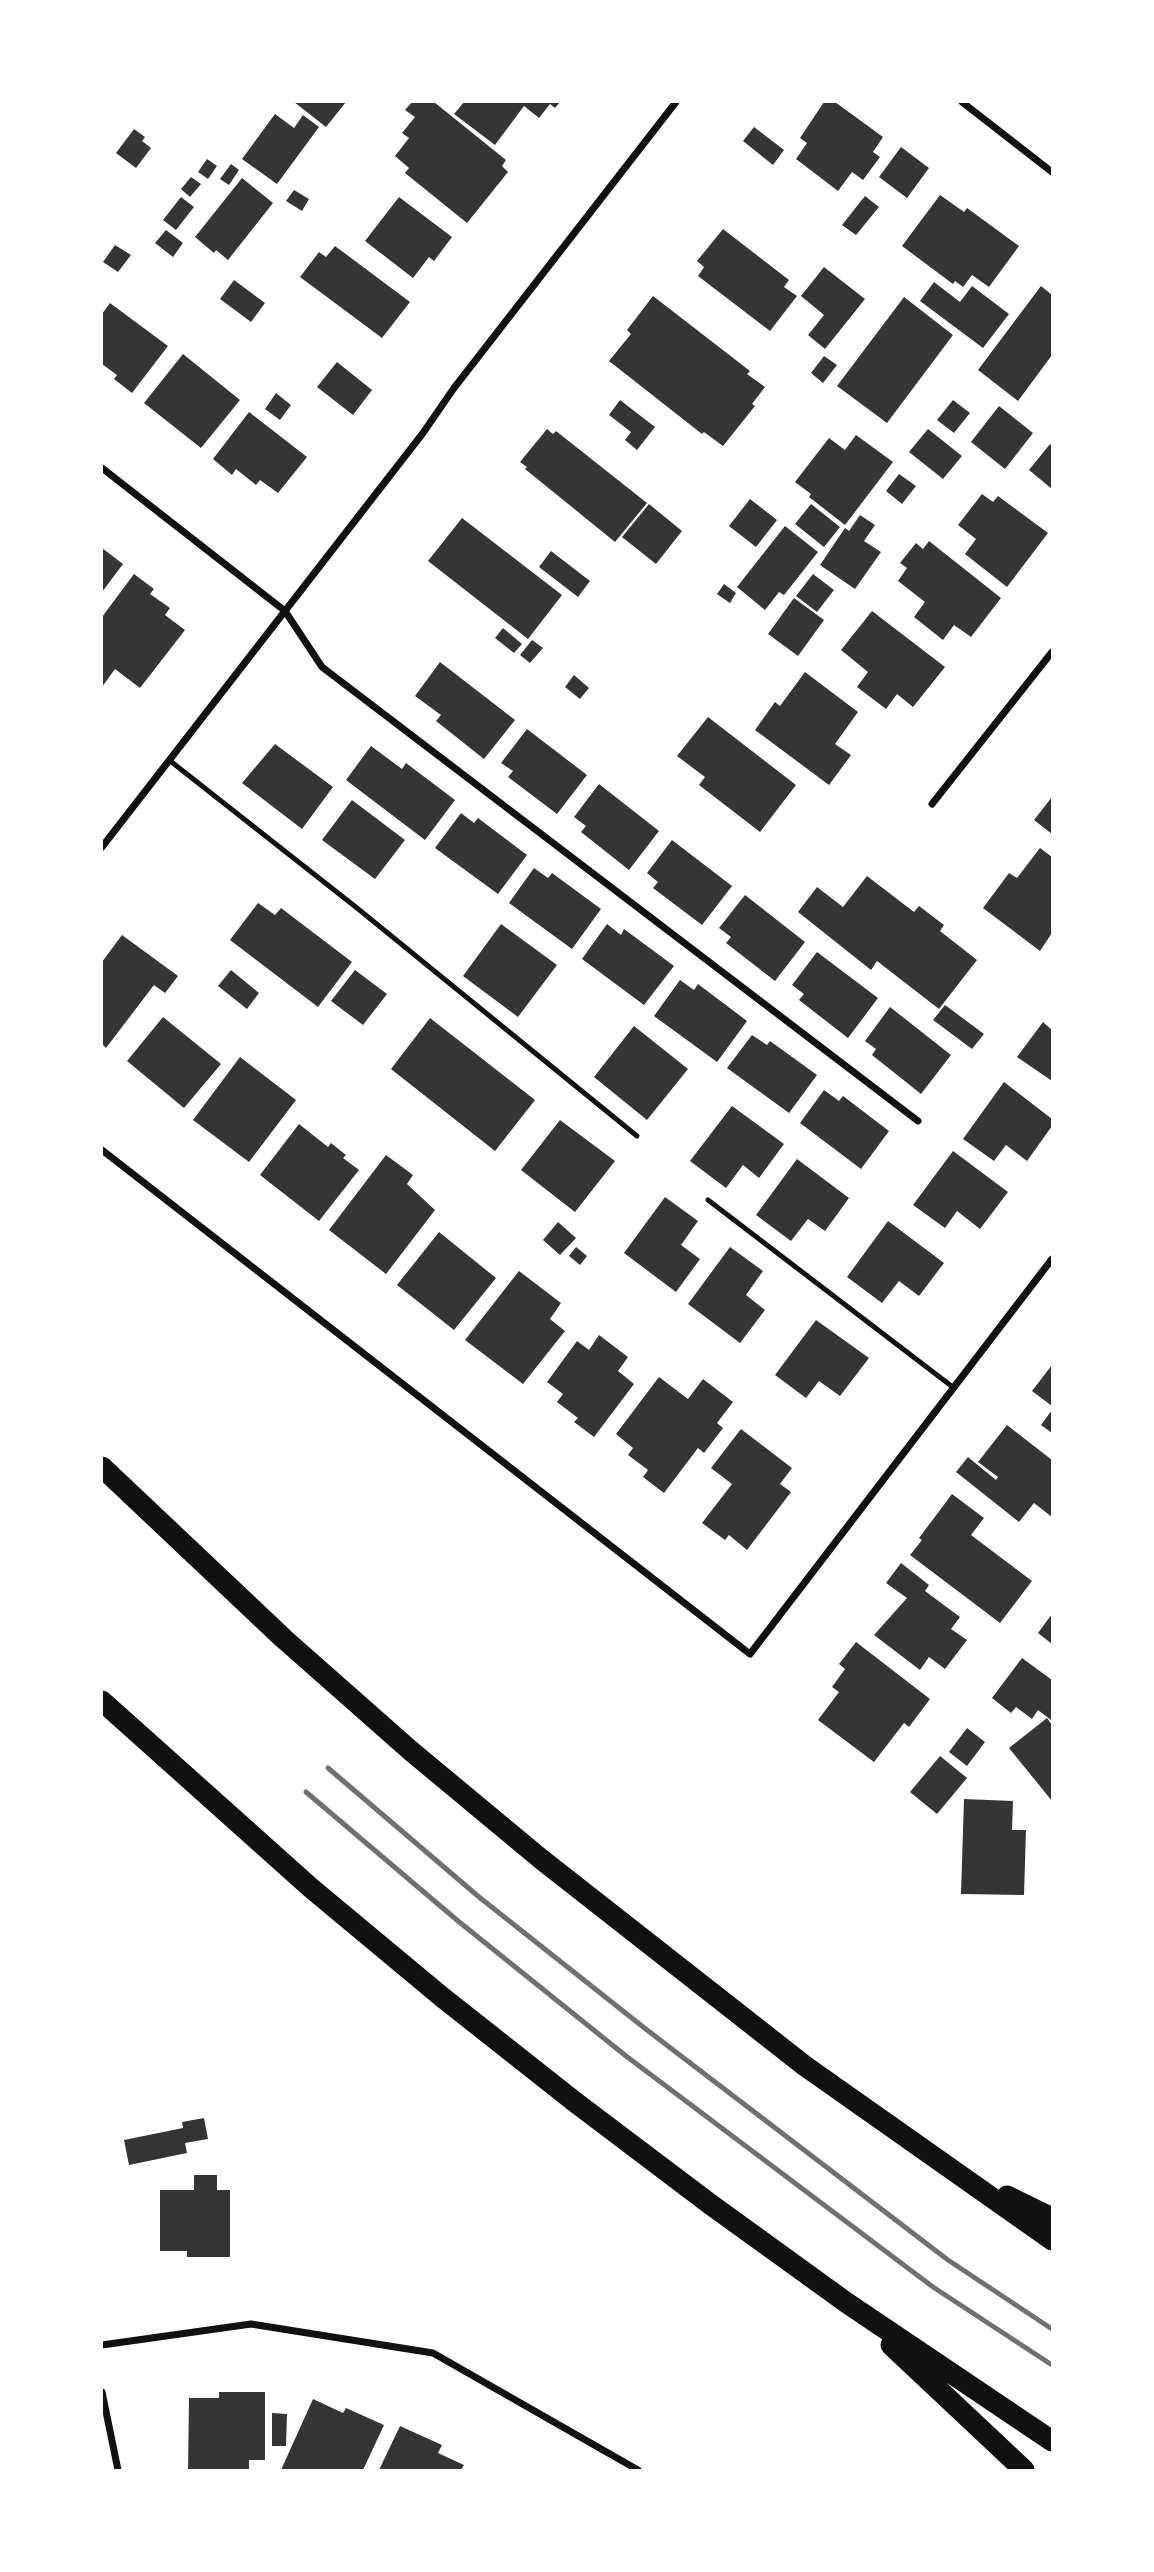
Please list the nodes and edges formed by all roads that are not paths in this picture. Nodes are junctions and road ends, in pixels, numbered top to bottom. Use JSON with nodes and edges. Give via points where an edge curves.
{"nodes":[{"id":1,"x":676,"y":102,"type":"edge"},
{"id":2,"x":962,"y":102,"type":"edge"},
{"id":3,"x":1052,"y":172,"type":"edge"},
{"id":4,"x":102,"y":468,"type":"edge"},
{"id":5,"x":285,"y":611,"type":"junction"},
{"id":6,"x":1052,"y":652,"type":"edge"},
{"id":7,"x":169,"y":760,"type":"junction"},
{"id":8,"x":932,"y":804,"type":"dead end"},
{"id":9,"x":102,"y":847,"type":"edge"},
{"id":10,"x":918,"y":1121,"type":"dead end"},
{"id":11,"x":637,"y":1136,"type":"dead end"},
{"id":12,"x":102,"y":1150,"type":"edge"},
{"id":13,"x":708,"y":1200,"type":"dead end"},
{"id":14,"x":1052,"y":1259,"type":"edge"},
{"id":15,"x":954,"y":1388,"type":"junction"},
{"id":16,"x":102,"y":1467,"type":"edge"},
{"id":17,"x":102,"y":1701,"type":"edge"},
{"id":18,"x":942,"y":2164,"type":"junction"},
{"id":19,"x":1052,"y":2218,"type":"edge"},
{"id":20,"x":1052,"y":2240,"type":"edge"},
{"id":21,"x":847,"y":2303,"type":"junction"},
{"id":22,"x":102,"y":2345,"type":"edge"},
{"id":23,"x":102,"y":2392,"type":"edge"},
{"id":24,"x":1052,"y":2441,"type":"edge"},
{"id":25,"x":118,"y":2470,"type":"edge"},
{"id":26,"x":638,"y":2470,"type":"edge"},
{"id":27,"x":1024,"y":2470,"type":"edge"}],
"edges":[{"from":1,"to":5,"type":"street"},
{"from":2,"to":3,"type":"street"},
{"from":4,"to":5,"type":"street"},
{"from":5,"to":7,"type":"street"},
{"from":5,"to":10,"type":"street","via":[[322,667]]},
{"from":6,"to":8,"type":"street"},
{"from":7,"to":9,"type":"street"},
{"from":7,"to":11,"type":"lane"},
{"from":12,"to":15,"type":"street","via":[[750,1654]]},
{"from":13,"to":15,"type":"lane"},
{"from":14,"to":15,"type":"street"},
{"from":16,"to":18,"type":"highway","via":[[283,1638],[541,1860],[805,2066]]},
{"from":17,"to":21,"type":"highway","via":[[300,1879],[442,1997],[699,2197]]},
{"from":18,"to":19,"type":"highway"},
{"from":18,"to":20,"type":"highway"},
{"from":21,"to":24,"type":"highway"},
{"from":21,"to":27,"type":"highway"},
{"from":22,"to":26,"type":"street","via":[[251,2325],[433,2353]]},
{"from":23,"to":25,"type":"street"}]}
